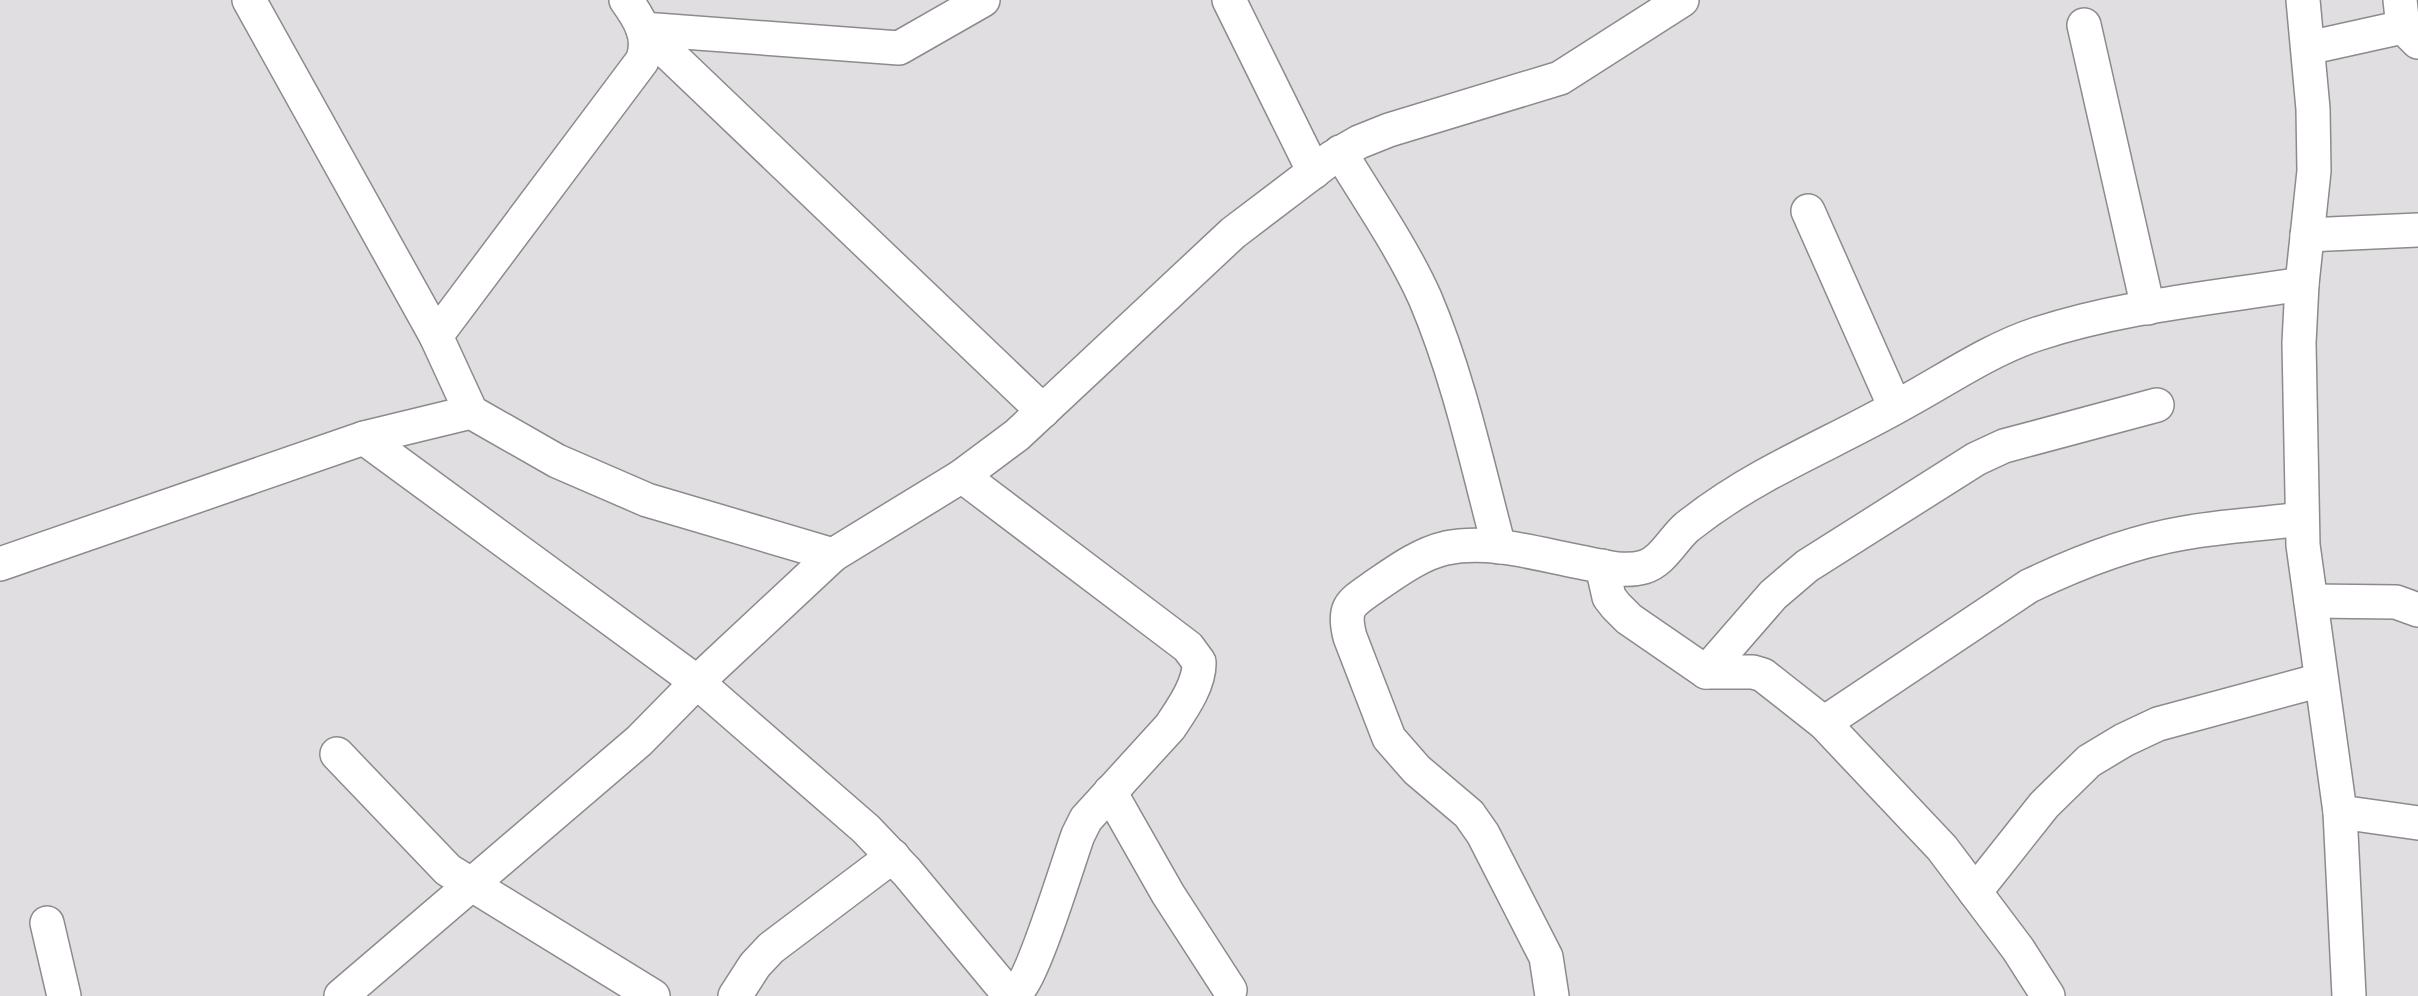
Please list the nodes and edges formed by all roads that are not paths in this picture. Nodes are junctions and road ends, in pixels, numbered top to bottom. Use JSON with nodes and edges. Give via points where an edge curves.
{"nodes":[{"id":1,"x":249,"y":0,"type":"edge"},
{"id":2,"x":626,"y":0,"type":"edge"},
{"id":3,"x":983,"y":0,"type":"edge"},
{"id":4,"x":1229,"y":0,"type":"edge"},
{"id":5,"x":1682,"y":0,"type":"edge"},
{"id":6,"x":2303,"y":0,"type":"edge"},
{"id":7,"x":2407,"y":23,"type":"edge"},
{"id":8,"x":2084,"y":25,"type":"dead end"},
{"id":9,"x":643,"y":29,"type":"junction"},
{"id":10,"x":2308,"y":48,"type":"junction"},
{"id":11,"x":1340,"y":152,"type":"junction"},
{"id":12,"x":1314,"y":172,"type":"junction"},
{"id":13,"x":1808,"y":211,"type":"dead end"},
{"id":14,"x":2418,"y":230,"type":"edge"},
{"id":15,"x":2307,"y":235,"type":"junction"},
{"id":16,"x":2302,"y":284,"type":"junction"},
{"id":17,"x":2148,"y":308,"type":"junction"},
{"id":18,"x":436,"y":336,"type":"junction"},
{"id":19,"x":2157,"y":405,"type":"dead end"},
{"id":20,"x":1895,"y":407,"type":"junction"},
{"id":21,"x":1043,"y":411,"type":"junction"},
{"id":22,"x":471,"y":412,"type":"junction"},
{"id":23,"x":364,"y":438,"type":"junction"},
{"id":24,"x":962,"y":476,"type":"junction"},
{"id":25,"x":2302,"y":519,"type":"junction"},
{"id":26,"x":1499,"y":548,"type":"junction"},
{"id":27,"x":833,"y":555,"type":"junction"},
{"id":28,"x":0,"y":564,"type":"edge"},
{"id":29,"x":1602,"y":566,"type":"junction"},
{"id":30,"x":2311,"y":601,"type":"junction"},
{"id":31,"x":2418,"y":610,"type":"edge"},
{"id":32,"x":1706,"y":672,"type":"junction"},
{"id":33,"x":2321,"y":680,"type":"junction"},
{"id":34,"x":697,"y":682,"type":"junction"},
{"id":35,"x":1824,"y":723,"type":"junction"},
{"id":36,"x":337,"y":754,"type":"dead end"},
{"id":37,"x":1110,"y":792,"type":"junction"},
{"id":38,"x":2340,"y":812,"type":"junction"},
{"id":39,"x":2418,"y":823,"type":"edge"},
{"id":40,"x":893,"y":856,"type":"junction"},
{"id":41,"x":472,"y":884,"type":"junction"},
{"id":42,"x":1975,"y":892,"type":"junction"},
{"id":43,"x":47,"y":923,"type":"dead end"},
{"id":44,"x":1030,"y":989,"type":"edge"},
{"id":45,"x":1230,"y":990,"type":"dead end"},
{"id":46,"x":64,"y":996,"type":"edge"},
{"id":47,"x":341,"y":996,"type":"edge"},
{"id":48,"x":653,"y":996,"type":"edge"},
{"id":49,"x":735,"y":996,"type":"edge"},
{"id":50,"x":1552,"y":996,"type":"edge"},
{"id":51,"x":2048,"y":996,"type":"edge"},
{"id":52,"x":2349,"y":996,"type":"edge"}],
"edges":[{"from":1,"to":18,"type":"street"},
{"from":2,"to":9,"type":"street"},
{"from":3,"to":9,"type":"street","via":[[899,48]]},
{"from":4,"to":12,"type":"street"},
{"from":5,"to":11,"type":"street","via":[[1560,78],[1389,130]]},
{"from":6,"to":10,"type":"street"},
{"from":7,"to":10,"type":"street"},
{"from":8,"to":17,"type":"street"},
{"from":9,"to":18,"type":"street","via":[[646,51],[642,61]]},
{"from":9,"to":21,"type":"street"},
{"from":10,"to":15,"type":"street","via":[[2314,171]]},
{"from":11,"to":12,"type":"street"},
{"from":11,"to":26,"type":"street","via":[[1424,297],[1448,356]]},
{"from":12,"to":21,"type":"street","via":[[1233,233]]},
{"from":13,"to":20,"type":"street"},
{"from":14,"to":15,"type":"street"},
{"from":15,"to":16,"type":"street"},
{"from":16,"to":17,"type":"street"},
{"from":16,"to":25,"type":"street"},
{"from":17,"to":20,"type":"street","via":[[2035,335],[1976,361]]},
{"from":18,"to":22,"type":"street"},
{"from":19,"to":32,"type":"street","via":[[2004,446],[1976,459],[1807,566],[1773,595]]},
{"from":20,"to":29,"type":"street","via":[[1724,500],[1685,528],[1646,566]]},
{"from":21,"to":24,"type":"street"},
{"from":22,"to":23,"type":"street"},
{"from":22,"to":27,"type":"street","via":[[557,461],[647,500]]},
{"from":23,"to":28,"type":"street"},
{"from":23,"to":34,"type":"street"},
{"from":24,"to":27,"type":"street"},
{"from":24,"to":37,"type":"street","via":[[1188,648],[1199,662],[1182,711]]},
{"from":25,"to":30,"type":"street"},
{"from":25,"to":35,"type":"street","via":[[2183,533],[2064,569],[2029,586]]},
{"from":26,"to":29,"type":"street"},
{"from":26,"to":50,"type":"street","via":[[1446,548],[1421,557],[1358,598],[1348,609],[1346,621],[1389,738],[1417,770],[1469,814],[1483,834],[1546,957]]},
{"from":27,"to":34,"type":"street"},
{"from":29,"to":32,"type":"street","via":[[1609,597],[1616,606]]},
{"from":30,"to":31,"type":"street","via":[[2396,602]]},
{"from":30,"to":33,"type":"street"},
{"from":32,"to":35,"type":"street","via":[[1763,675]]},
{"from":33,"to":38,"type":"street"},
{"from":33,"to":42,"type":"street","via":[[2158,724],[2089,761],[2044,805]]},
{"from":34,"to":40,"type":"street"},
{"from":34,"to":41,"type":"street","via":[[639,741]]},
{"from":35,"to":42,"type":"street","via":[[1942,848]]},
{"from":36,"to":41,"type":"street","via":[[437,860]]},
{"from":37,"to":44,"type":"street","via":[[1086,819],[1078,835],[1035,956]]},
{"from":37,"to":45,"type":"street","via":[[1168,894]]},
{"from":38,"to":39,"type":"street"},
{"from":38,"to":52,"type":"street"},
{"from":40,"to":44,"type":"street","via":[[1001,985],[1015,993]]},
{"from":40,"to":49,"type":"street","via":[[771,948]]},
{"from":41,"to":47,"type":"street"},
{"from":41,"to":48,"type":"street"},
{"from":42,"to":51,"type":"street"},
{"from":43,"to":46,"type":"street"}]}
